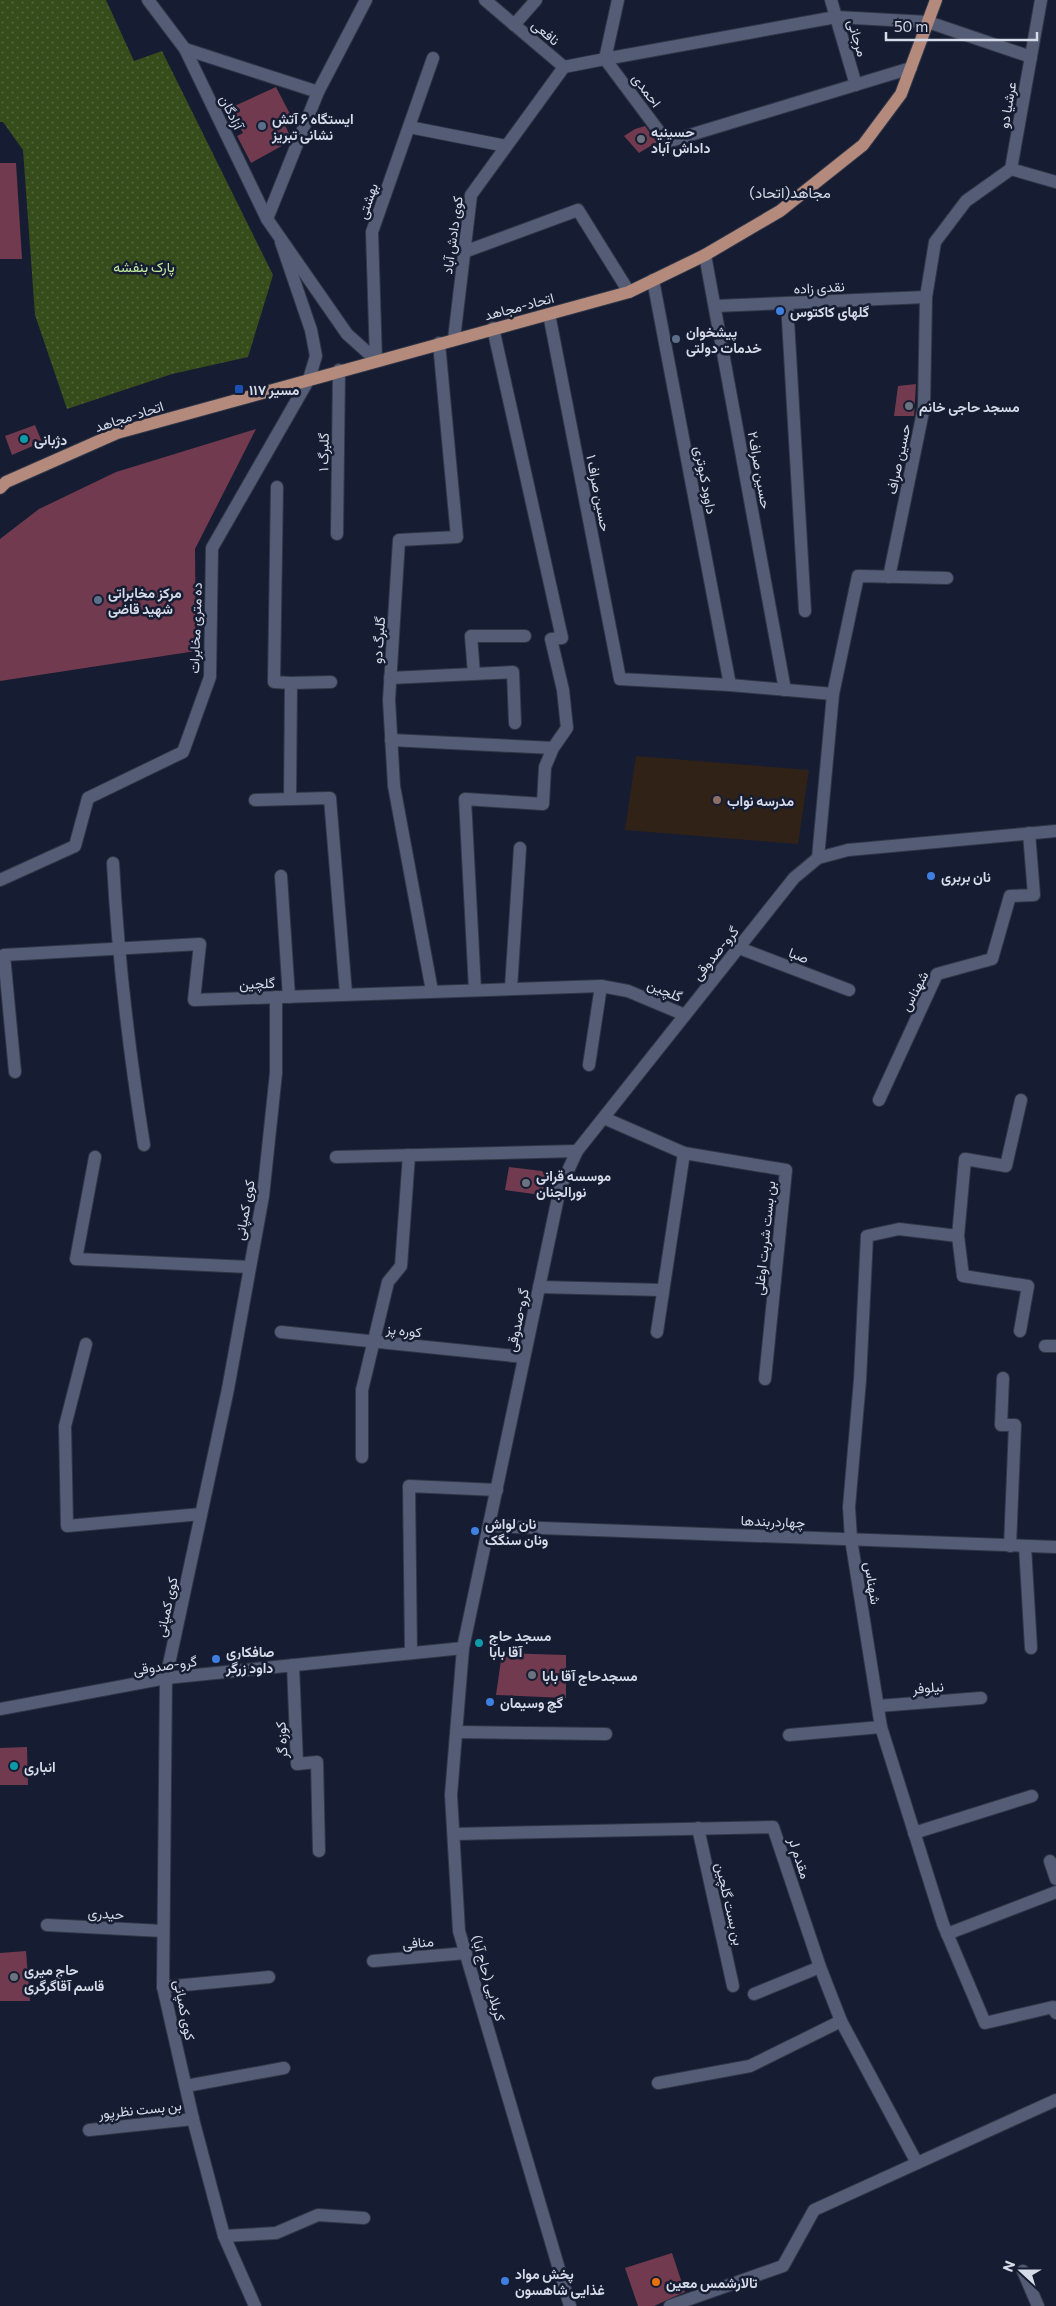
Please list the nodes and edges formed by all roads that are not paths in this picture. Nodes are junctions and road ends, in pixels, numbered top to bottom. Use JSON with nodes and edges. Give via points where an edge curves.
{"nodes":[{"id":1,"x":148,"y":0,"type":"edge"},
{"id":2,"x":366,"y":0,"type":"edge"},
{"id":3,"x":485,"y":0,"type":"edge"},
{"id":4,"x":536,"y":0,"type":"edge"},
{"id":5,"x":618,"y":0,"type":"edge"},
{"id":6,"x":831,"y":0,"type":"edge"},
{"id":7,"x":936,"y":0,"type":"edge"},
{"id":8,"x":1041,"y":0,"type":"edge"},
{"id":9,"x":836,"y":16,"type":"junction"},
{"id":10,"x":928,"y":22,"type":"junction"},
{"id":11,"x":514,"y":25,"type":"junction"},
{"id":12,"x":185,"y":49,"type":"junction"},
{"id":13,"x":1031,"y":57,"type":"junction"},
{"id":14,"x":433,"y":58,"type":"dead end"},
{"id":15,"x":605,"y":59,"type":"junction"},
{"id":16,"x":564,"y":67,"type":"junction"},
{"id":17,"x":911,"y":68,"type":"junction"},
{"id":18,"x":856,"y":84,"type":"junction"},
{"id":19,"x":318,"y":92,"type":"junction"},
{"id":20,"x":409,"y":128,"type":"junction"},
{"id":21,"x":506,"y":146,"type":"junction"},
{"id":22,"x":1011,"y":169,"type":"junction"},
{"id":23,"x":1056,"y":182,"type":"edge"},
{"id":24,"x":266,"y":219,"type":"junction"},
{"id":25,"x":280,"y":242,"type":"junction"},
{"id":26,"x":464,"y":252,"type":"junction"},
{"id":27,"x":705,"y":255,"type":"junction"},
{"id":28,"x":653,"y":280,"type":"junction"},
{"id":29,"x":629,"y":292,"type":"junction"},
{"id":30,"x":926,"y":297,"type":"junction"},
{"id":31,"x":786,"y":303,"type":"junction"},
{"id":32,"x":715,"y":306,"type":"junction"},
{"id":33,"x":549,"y":314,"type":"junction"},
{"id":34,"x":493,"y":328,"type":"junction"},
{"id":35,"x":454,"y":339,"type":"junction"},
{"id":36,"x":439,"y":343,"type":"junction"},
{"id":37,"x":376,"y":360,"type":"junction"},
{"id":38,"x":339,"y":370,"type":"junction"},
{"id":39,"x":309,"y":379,"type":"junction"},
{"id":40,"x":277,"y":487,"type":"dead end"},
{"id":41,"x":0,"y":488,"type":"edge"},
{"id":42,"x":337,"y":534,"type":"dead end"},
{"id":43,"x":889,"y":577,"type":"junction"},
{"id":44,"x":946,"y":578,"type":"dead end"},
{"id":45,"x":805,"y":611,"type":"dead end"},
{"id":46,"x":525,"y":636,"type":"dead end"},
{"id":47,"x":474,"y":674,"type":"junction"},
{"id":48,"x":390,"y":678,"type":"junction"},
{"id":49,"x":331,"y":682,"type":"dead end"},
{"id":50,"x":291,"y":683,"type":"junction"},
{"id":51,"x":730,"y":685,"type":"junction"},
{"id":52,"x":785,"y":690,"type":"junction"},
{"id":53,"x":833,"y":694,"type":"junction"},
{"id":54,"x":515,"y":723,"type":"dead end"},
{"id":55,"x":391,"y":740,"type":"junction"},
{"id":56,"x":553,"y":748,"type":"junction"},
{"id":57,"x":290,"y":799,"type":"junction"},
{"id":58,"x":255,"y":800,"type":"dead end"},
{"id":59,"x":1056,"y":830,"type":"edge"},
{"id":60,"x":1030,"y":833,"type":"junction"},
{"id":61,"x":520,"y":848,"type":"dead end"},
{"id":62,"x":818,"y":858,"type":"junction"},
{"id":63,"x":112,"y":863,"type":"dead end"},
{"id":64,"x":281,"y":876,"type":"dead end"},
{"id":65,"x":0,"y":880,"type":"edge"},
{"id":66,"x":739,"y":948,"type":"junction"},
{"id":67,"x":118,"y":949,"type":"junction"},
{"id":68,"x":601,"y":986,"type":"junction"},
{"id":69,"x":511,"y":988,"type":"junction"},
{"id":70,"x":475,"y":990,"type":"junction"},
{"id":71,"x":849,"y":990,"type":"dead end"},
{"id":72,"x":432,"y":991,"type":"junction"},
{"id":73,"x":346,"y":994,"type":"junction"},
{"id":74,"x":276,"y":997,"type":"junction"},
{"id":75,"x":289,"y":997,"type":"junction"},
{"id":76,"x":685,"y":1015,"type":"junction"},
{"id":77,"x":589,"y":1065,"type":"dead end"},
{"id":78,"x":15,"y":1072,"type":"dead end"},
{"id":79,"x":879,"y":1100,"type":"dead end"},
{"id":80,"x":1021,"y":1100,"type":"dead end"},
{"id":81,"x":604,"y":1118,"type":"junction"},
{"id":82,"x":144,"y":1145,"type":"dead end"},
{"id":83,"x":577,"y":1151,"type":"junction"},
{"id":84,"x":684,"y":1153,"type":"junction"},
{"id":85,"x":409,"y":1155,"type":"junction"},
{"id":86,"x":95,"y":1156,"type":"dead end"},
{"id":87,"x":336,"y":1157,"type":"dead end"},
{"id":88,"x":958,"y":1236,"type":"junction"},
{"id":89,"x":249,"y":1267,"type":"junction"},
{"id":90,"x":539,"y":1287,"type":"junction"},
{"id":91,"x":663,"y":1290,"type":"junction"},
{"id":92,"x":1020,"y":1331,"type":"dead end"},
{"id":93,"x":281,"y":1332,"type":"dead end"},
{"id":94,"x":657,"y":1332,"type":"dead end"},
{"id":95,"x":374,"y":1342,"type":"junction"},
{"id":96,"x":86,"y":1344,"type":"dead end"},
{"id":97,"x":524,"y":1357,"type":"junction"},
{"id":98,"x":1003,"y":1378,"type":"dead end"},
{"id":99,"x":765,"y":1379,"type":"dead end"},
{"id":100,"x":362,"y":1458,"type":"dead end"},
{"id":101,"x":496,"y":1490,"type":"junction"},
{"id":102,"x":201,"y":1514,"type":"junction"},
{"id":103,"x":489,"y":1526,"type":"junction"},
{"id":104,"x":851,"y":1539,"type":"junction"},
{"id":105,"x":1010,"y":1546,"type":"junction"},
{"id":106,"x":1024,"y":1546,"type":"junction"},
{"id":107,"x":1056,"y":1548,"type":"edge"},
{"id":108,"x":463,"y":1648,"type":"junction"},
{"id":109,"x":1031,"y":1648,"type":"dead end"},
{"id":110,"x":411,"y":1653,"type":"junction"},
{"id":111,"x":292,"y":1665,"type":"junction"},
{"id":112,"x":166,"y":1678,"type":"junction"},
{"id":113,"x":981,"y":1698,"type":"dead end"},
{"id":114,"x":878,"y":1706,"type":"junction"},
{"id":115,"x":0,"y":1709,"type":"edge"},
{"id":116,"x":881,"y":1727,"type":"junction"},
{"id":117,"x":457,"y":1732,"type":"junction"},
{"id":118,"x":606,"y":1734,"type":"dead end"},
{"id":119,"x":789,"y":1735,"type":"dead end"},
{"id":120,"x":1032,"y":1796,"type":"dead end"},
{"id":121,"x":698,"y":1828,"type":"junction"},
{"id":122,"x":914,"y":1833,"type":"junction"},
{"id":123,"x":454,"y":1834,"type":"junction"},
{"id":124,"x":319,"y":1851,"type":"dead end"},
{"id":125,"x":1050,"y":1861,"type":"dead end"},
{"id":126,"x":1056,"y":1880,"type":"edge"},
{"id":127,"x":1056,"y":1892,"type":"edge"},
{"id":128,"x":47,"y":1924,"type":"dead end"},
{"id":129,"x":945,"y":1929,"type":"junction"},
{"id":130,"x":163,"y":1930,"type":"junction"},
{"id":131,"x":466,"y":1953,"type":"junction"},
{"id":132,"x":373,"y":1961,"type":"dead end"},
{"id":133,"x":820,"y":1967,"type":"junction"},
{"id":134,"x":269,"y":1977,"type":"dead end"},
{"id":135,"x":733,"y":1986,"type":"dead end"},
{"id":136,"x":163,"y":1987,"type":"junction"},
{"id":137,"x":754,"y":1994,"type":"dead end"},
{"id":138,"x":1056,"y":2013,"type":"edge"},
{"id":139,"x":841,"y":2021,"type":"junction"},
{"id":140,"x":284,"y":2068,"type":"dead end"},
{"id":141,"x":658,"y":2083,"type":"dead end"},
{"id":142,"x":186,"y":2086,"type":"junction"},
{"id":143,"x":1056,"y":2100,"type":"edge"},
{"id":144,"x":194,"y":2119,"type":"junction"},
{"id":145,"x":89,"y":2130,"type":"dead end"},
{"id":146,"x":917,"y":2163,"type":"junction"},
{"id":147,"x":364,"y":2218,"type":"dead end"},
{"id":148,"x":224,"y":2236,"type":"junction"},
{"id":149,"x":1023,"y":2271,"type":"dead end"},
{"id":150,"x":254,"y":2306,"type":"edge"},
{"id":151,"x":570,"y":2306,"type":"edge"},
{"id":152,"x":670,"y":2306,"type":"edge"},
{"id":153,"x":1038,"y":2306,"type":"edge"}],
"edges":[{"from":1,"to":12,"type":"street","name":"آزادگان"},
{"from":2,"to":19,"type":"street"},
{"from":3,"to":11,"type":"street","name":"نافعی"},
{"from":4,"to":11,"type":"street"},
{"from":5,"to":15,"type":"street"},
{"from":6,"to":9,"type":"street","name":"مرجانی"},
{"from":7,"to":10,"type":"main road","name":"اتحاد-مجاهد"},
{"from":8,"to":13,"type":"street","name":"عرشیا دو"},
{"from":9,"to":10,"type":"street"},
{"from":9,"to":15,"type":"street"},
{"from":9,"to":18,"type":"street","name":"مرجانی"},
{"from":10,"to":13,"type":"street"},
{"from":10,"to":17,"type":"main road","name":"اتحاد-مجاهد"},
{"from":11,"to":16,"type":"street","name":"نافعی"},
{"from":12,"to":19,"type":"street"},
{"from":12,"to":24,"type":"street","name":"آزادگان"},
{"from":13,"to":22,"type":"street","name":"عرشیا دو"},
{"from":14,"to":20,"type":"street","name":"بهشتی"},
{"from":15,"to":16,"type":"street"},
{"from":15,"to":18,"type":"street","name":"احمدی","via":[[667,142]]},
{"from":16,"to":21,"type":"street"},
{"from":17,"to":18,"type":"street","name":"احمدی"},
{"from":17,"to":27,"type":"main road","name":"اتحاد-مجاهد","via":[[901,94],[863,145],[780,212]]},
{"from":19,"to":24,"type":"street"},
{"from":20,"to":21,"type":"street"},
{"from":20,"to":37,"type":"street","name":"بهشتی","via":[[372,232]]},
{"from":21,"to":26,"type":"street","name":"کوی دادش آباد","via":[[471,194]]},
{"from":22,"to":23,"type":"street"},
{"from":22,"to":30,"type":"street","name":"حسین صراف","via":[[966,202],[935,242]]},
{"from":24,"to":25,"type":"street","name":"آزادگان"},
{"from":25,"to":37,"type":"street","via":[[347,334]]},
{"from":25,"to":39,"type":"street","via":[[312,330],[316,356]]},
{"from":26,"to":29,"type":"street","via":[[578,210]]},
{"from":26,"to":35,"type":"street","name":"کوی دادش آباد"},
{"from":27,"to":28,"type":"main road","name":"اتحاد-مجاهد"},
{"from":27,"to":32,"type":"street","name":"حسین صراف۲"},
{"from":28,"to":29,"type":"main road","name":"اتحاد-مجاهد"},
{"from":28,"to":51,"type":"street","name":"داوود کبوتری"},
{"from":29,"to":33,"type":"main road","name":"اتحاد-مجاهد"},
{"from":30,"to":31,"type":"street","name":"نقدی زاده"},
{"from":30,"to":43,"type":"street","name":"حسین صراف","via":[[924,407]]},
{"from":31,"to":32,"type":"street","name":"نقدی زاده"},
{"from":31,"to":45,"type":"street"},
{"from":32,"to":52,"type":"street","name":"حسین صراف۲"},
{"from":33,"to":34,"type":"main road","name":"اتحاد-مجاهد"},
{"from":33,"to":51,"type":"street","name":"حسین صراف ۱","via":[[620,679]]},
{"from":34,"to":35,"type":"main road","name":"اتحاد-مجاهد"},
{"from":34,"to":56,"type":"street","via":[[562,638],[551,639],[563,690],[567,728]]},
{"from":35,"to":36,"type":"main road","name":"اتحاد-مجاهد"},
{"from":36,"to":37,"type":"main road","name":"اتحاد-مجاهد"},
{"from":36,"to":48,"type":"street","name":"گلبرگ دو","via":[[456,537],[399,540]]},
{"from":37,"to":38,"type":"main road","name":"اتحاد-مجاهد"},
{"from":38,"to":39,"type":"main road","name":"اتحاد-مجاهد"},
{"from":38,"to":42,"type":"street","name":"گلبرگ ۱"},
{"from":39,"to":41,"type":"main road","name":"اتحاد-مجاهد","via":[[117,433],[6,482]]},
{"from":39,"to":65,"type":"street","name":"ده متری مخابرات","via":[[212,548],[210,677],[184,752],[88,798],[75,846]]},
{"from":40,"to":50,"type":"street","via":[[274,682]]},
{"from":43,"to":44,"type":"street"},
{"from":43,"to":53,"type":"street","via":[[858,576]]},
{"from":46,"to":47,"type":"street","via":[[471,636]]},
{"from":47,"to":48,"type":"street"},
{"from":47,"to":54,"type":"street","via":[[513,672]]},
{"from":48,"to":55,"type":"street","name":"گلبرگ دو"},
{"from":49,"to":50,"type":"street"},
{"from":50,"to":57,"type":"street"},
{"from":51,"to":52,"type":"street"},
{"from":52,"to":53,"type":"street"},
{"from":53,"to":62,"type":"street"},
{"from":55,"to":56,"type":"street"},
{"from":55,"to":72,"type":"street","name":"گلبرگ دو","via":[[394,786]]},
{"from":56,"to":70,"type":"street","via":[[545,767],[543,804],[465,799]]},
{"from":57,"to":58,"type":"street"},
{"from":57,"to":73,"type":"street","via":[[330,798]]},
{"from":59,"to":60,"type":"street","name":"گرو-صدوقی"},
{"from":60,"to":62,"type":"street","name":"گرو-صدوقی","via":[[848,850]]},
{"from":60,"to":79,"type":"street","name":"شهناس","via":[[1034,895],[1010,896],[992,959],[937,974]]},
{"from":61,"to":69,"type":"street"},
{"from":62,"to":66,"type":"street","name":"گرو-صدوقی","via":[[794,878]]},
{"from":63,"to":67,"type":"street"},
{"from":64,"to":75,"type":"street"},
{"from":66,"to":71,"type":"street","name":"صبا"},
{"from":66,"to":76,"type":"street","name":"گرو-صدوقی"},
{"from":67,"to":74,"type":"street","name":"گلچین","via":[[200,944],[194,1000]]},
{"from":67,"to":78,"type":"street","name":"گلچین","via":[[4,955]]},
{"from":67,"to":82,"type":"street"},
{"from":68,"to":69,"type":"street","name":"گلچین"},
{"from":68,"to":76,"type":"street","name":"گلچین","via":[[628,991]]},
{"from":68,"to":77,"type":"street"},
{"from":69,"to":70,"type":"street","name":"گلچین"},
{"from":70,"to":72,"type":"street","name":"گلچین"},
{"from":72,"to":73,"type":"street","name":"گلچین"},
{"from":73,"to":75,"type":"street","name":"گلچین"},
{"from":74,"to":75,"type":"street","name":"گلچین"},
{"from":74,"to":89,"type":"street","name":"کوی کمپانی","via":[[276,1073],[263,1196]]},
{"from":76,"to":81,"type":"street","name":"گرو-صدوقی"},
{"from":80,"to":88,"type":"street","via":[[1006,1166],[965,1159]]},
{"from":81,"to":83,"type":"street","name":"گرو-صدوقی"},
{"from":81,"to":84,"type":"street","name":"بن بست شربت اوغلی"},
{"from":83,"to":85,"type":"street"},
{"from":83,"to":90,"type":"street","name":"گرو-صدوقی","via":[[560,1188]]},
{"from":84,"to":91,"type":"street"},
{"from":84,"to":99,"type":"street","name":"بن بست شربت اوغلی","via":[[786,1170]]},
{"from":85,"to":87,"type":"street"},
{"from":85,"to":95,"type":"street","via":[[401,1266],[388,1282]]},
{"from":86,"to":89,"type":"street","via":[[76,1259]]},
{"from":88,"to":92,"type":"street","via":[[963,1276],[1028,1286]]},
{"from":88,"to":104,"type":"street","name":"شهناس","via":[[899,1229],[867,1236],[860,1380],[849,1507]]},
{"from":89,"to":102,"type":"street","name":"کوی کمپانی","via":[[228,1389]]},
{"from":90,"to":91,"type":"street"},
{"from":90,"to":97,"type":"street","name":"گرو-صدوقی"},
{"from":91,"to":94,"type":"street"},
{"from":93,"to":95,"type":"street","name":"کوره پز"},
{"from":95,"to":97,"type":"street","name":"کوره پز"},
{"from":95,"to":100,"type":"street","via":[[362,1390]]},
{"from":96,"to":102,"type":"street","via":[[65,1426],[67,1526]]},
{"from":97,"to":101,"type":"street","name":"گرو-صدوقی"},
{"from":98,"to":105,"type":"street","via":[[1001,1425],[1015,1425]]},
{"from":101,"to":103,"type":"street","name":"گرو-صدوقی"},
{"from":101,"to":110,"type":"street","via":[[409,1486]]},
{"from":102,"to":112,"type":"street","name":"کوی کمپانی"},
{"from":103,"to":104,"type":"street","name":"چهاردربندها"},
{"from":103,"to":108,"type":"street","name":"گرو-صدوقی"},
{"from":104,"to":105,"type":"street","name":"چهاردربندها"},
{"from":104,"to":114,"type":"street","name":"شهناس"},
{"from":105,"to":106,"type":"street","name":"چهاردربندها"},
{"from":106,"to":107,"type":"street","name":"چهاردربندها"},
{"from":106,"to":109,"type":"street"},
{"from":108,"to":110,"type":"street","name":"گرو-صدوقی"},
{"from":108,"to":117,"type":"street","name":"کربلایی (حاج آبا)"},
{"from":110,"to":111,"type":"street","name":"گرو-صدوقی"},
{"from":111,"to":112,"type":"street","name":"گرو-صدوقی"},
{"from":111,"to":124,"type":"street","name":"کوزه گر","via":[[297,1764],[317,1762]]},
{"from":112,"to":115,"type":"street","name":"گرو-صدوقی"},
{"from":112,"to":130,"type":"street","name":"کوی کمپانی"},
{"from":113,"to":114,"type":"street","name":"نیلوفر"},
{"from":114,"to":116,"type":"street","name":"شهناس"},
{"from":116,"to":119,"type":"street"},
{"from":116,"to":122,"type":"street","name":"شهناس"},
{"from":117,"to":118,"type":"street"},
{"from":117,"to":123,"type":"street","name":"کربلایی (حاج آبا)","via":[[451,1795]]},
{"from":120,"to":122,"type":"street"},
{"from":121,"to":123,"type":"street","name":"مقدم لر"},
{"from":121,"to":133,"type":"street","name":"مقدم لر","via":[[773,1826]]},
{"from":121,"to":135,"type":"street","name":"بن بست گلچین"},
{"from":122,"to":129,"type":"street","name":"شهناس"},
{"from":123,"to":131,"type":"street","name":"کربلایی (حاج آبا)","via":[[460,1931]]},
{"from":125,"to":126,"type":"street"},
{"from":127,"to":129,"type":"street"},
{"from":128,"to":130,"type":"street","name":"حیدری"},
{"from":129,"to":138,"type":"street","name":"شهناس","via":[[985,2023],[1053,2007]]},
{"from":130,"to":136,"type":"street","name":"کوی کمپانی"},
{"from":131,"to":132,"type":"street","name":"منافی"},
{"from":131,"to":151,"type":"street","name":"کربلایی (حاج آبا)"},
{"from":133,"to":137,"type":"street"},
{"from":133,"to":139,"type":"street","name":"مقدم لر"},
{"from":134,"to":136,"type":"street"},
{"from":136,"to":142,"type":"street","name":"کوی کمپانی"},
{"from":139,"to":141,"type":"street","via":[[750,2066]]},
{"from":139,"to":146,"type":"street","name":"مقدم لر"},
{"from":140,"to":142,"type":"street"},
{"from":142,"to":144,"type":"street","name":"کوی کمپانی"},
{"from":143,"to":146,"type":"street"},
{"from":144,"to":145,"type":"street","name":"بن بست نظرپور"},
{"from":144,"to":148,"type":"street","name":"کوی کمپانی"},
{"from":146,"to":152,"type":"street","via":[[814,2210],[783,2266]]},
{"from":147,"to":148,"type":"street","via":[[318,2215],[276,2233]]},
{"from":148,"to":150,"type":"street","name":"کوی کمپانی"},
{"from":149,"to":153,"type":"street"}]}
